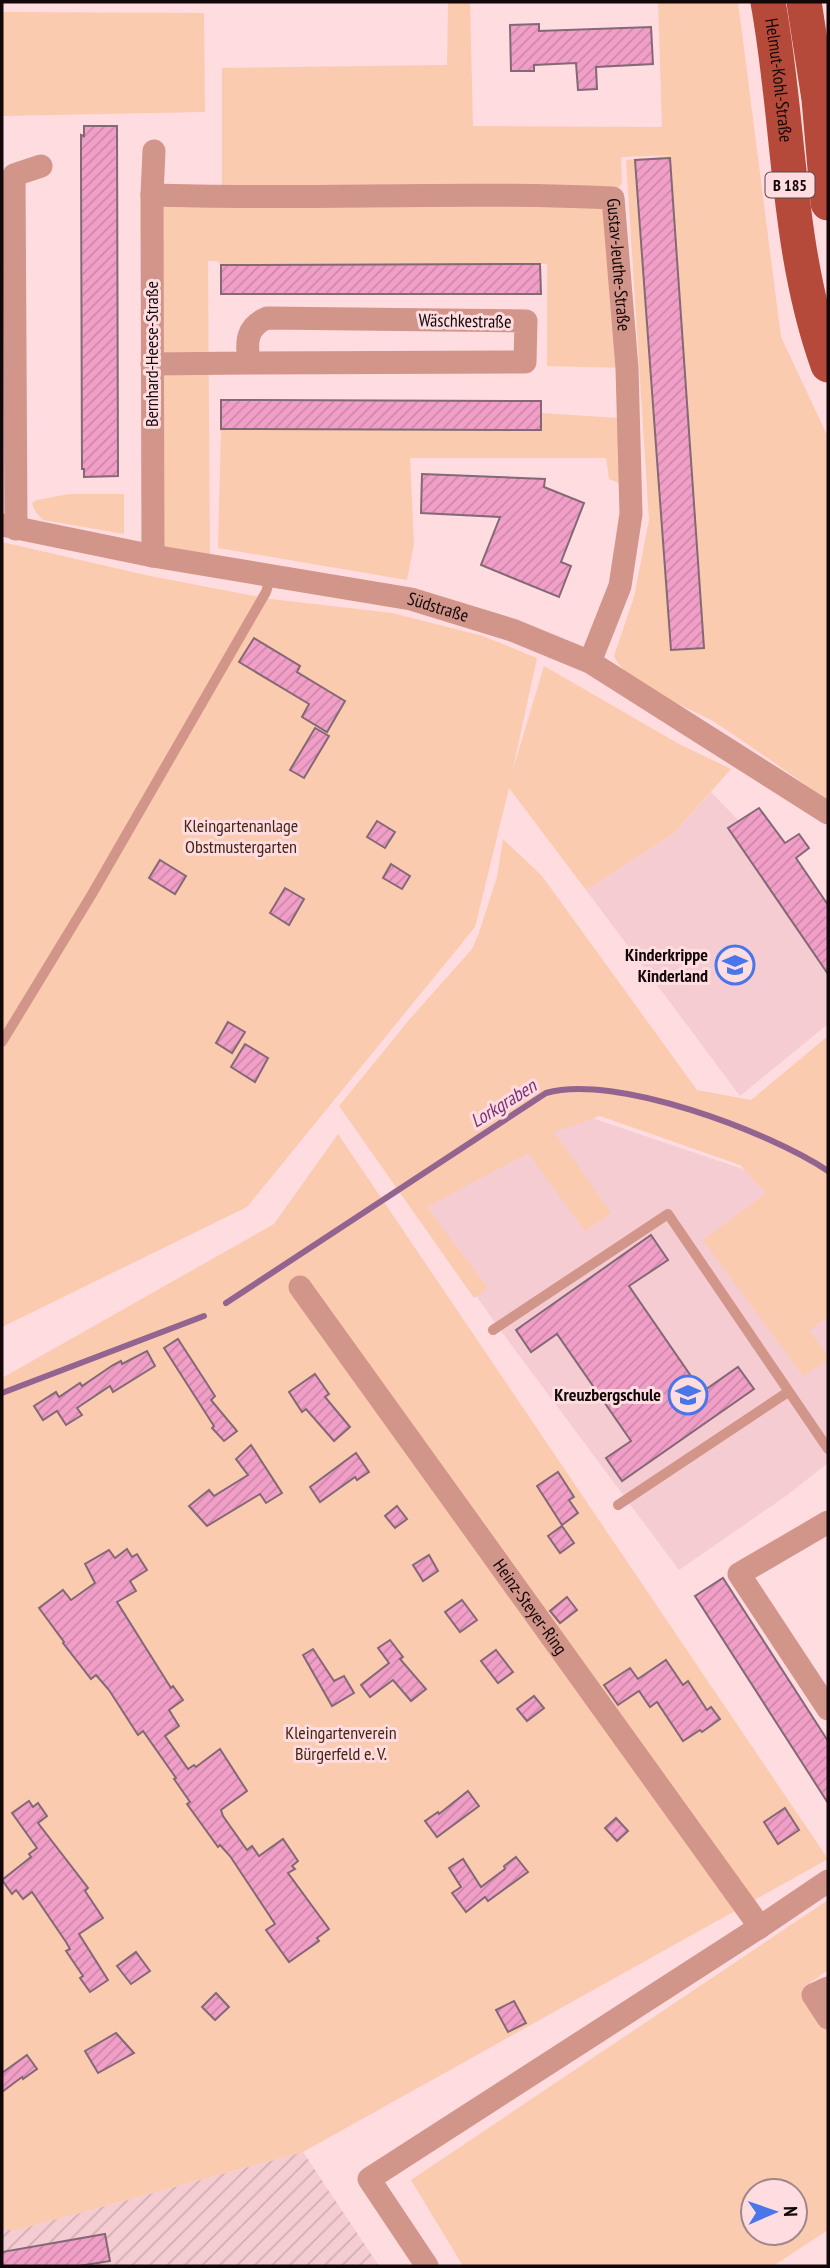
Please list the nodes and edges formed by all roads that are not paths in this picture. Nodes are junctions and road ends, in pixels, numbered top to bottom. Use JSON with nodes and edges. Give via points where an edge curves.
{"nodes":[{"id":1,"x":768,"y":2,"type":"edge"},
{"id":2,"x":804,"y":2,"type":"edge"},
{"id":3,"x":154,"y":151,"type":"dead end"},
{"id":4,"x":41,"y":166,"type":"dead end"},
{"id":5,"x":152,"y":195,"type":"junction"},
{"id":6,"x":828,"y":203,"type":"edge"},
{"id":7,"x":249,"y":363,"type":"junction"},
{"id":8,"x":152,"y":364,"type":"junction"},
{"id":9,"x":828,"y":365,"type":"edge"},
{"id":10,"x":9,"y":527,"type":"edge"},
{"id":11,"x":153,"y":556,"type":"junction"},
{"id":12,"x":271,"y":576,"type":"junction"},
{"id":13,"x":590,"y":662,"type":"junction"},
{"id":14,"x":828,"y":813,"type":"edge"},
{"id":15,"x":2,"y":1042,"type":"edge"},
{"id":16,"x":300,"y":1287,"type":"dead end"},
{"id":17,"x":493,"y":1330,"type":"dead end"},
{"id":18,"x":788,"y":1392,"type":"junction"},
{"id":19,"x":828,"y":1449,"type":"edge"},
{"id":20,"x":618,"y":1506,"type":"dead end"},
{"id":21,"x":828,"y":1522,"type":"edge"},
{"id":22,"x":828,"y":1709,"type":"edge"},
{"id":23,"x":828,"y":1881,"type":"edge"},
{"id":24,"x":760,"y":1927,"type":"junction"},
{"id":25,"x":828,"y":1988,"type":"edge"},
{"id":26,"x":828,"y":2018,"type":"edge"},
{"id":27,"x":427,"y":2266,"type":"edge"}],
"edges":[{"from":1,"to":9,"type":"main road","name":"Helmut-Kohl-Straße","number":"B 185","via":[[797,242]]},
{"from":2,"to":6,"type":"main road","name":"Helmut-Kohl-Straße","number":"B 185"},
{"from":3,"to":5,"type":"street","name":"Bernhard-Heese-Straße"},
{"from":4,"to":10,"type":"street","via":[[14,175]]},
{"from":5,"to":8,"type":"street","name":"Bernhard-Heese-Straße"},
{"from":5,"to":13,"type":"street","name":"Gustav-Jeuthe-Straße","via":[[542,194],[613,198],[627,368],[631,514],[620,586]]},
{"from":7,"to":7,"type":"street","name":"Wäschkestraße","via":[[525,362],[526,321],[267,318],[248,335]]},
{"from":7,"to":8,"type":"street","name":"Wäschkestraße"},
{"from":8,"to":11,"type":"street","name":"Bernhard-Heese-Straße"},
{"from":10,"to":11,"type":"street","name":"Südstraße"},
{"from":11,"to":12,"type":"street","name":"Südstraße"},
{"from":12,"to":13,"type":"street","name":"Südstraße","via":[[411,599],[512,630]]},
{"from":12,"to":15,"type":"lane","via":[[93,894]]},
{"from":13,"to":14,"type":"street","name":"Südstraße"},
{"from":16,"to":24,"type":"street","name":"Heinz-Steyer-Ring"},
{"from":17,"to":18,"type":"lane","via":[[668,1214]]},
{"from":18,"to":19,"type":"lane"},
{"from":18,"to":20,"type":"lane"},
{"from":21,"to":22,"type":"street","via":[[739,1574]]},
{"from":23,"to":24,"type":"street"},
{"from":24,"to":27,"type":"street","via":[[369,2179]]},
{"from":25,"to":26,"type":"street","via":[[813,1995]]}]}
